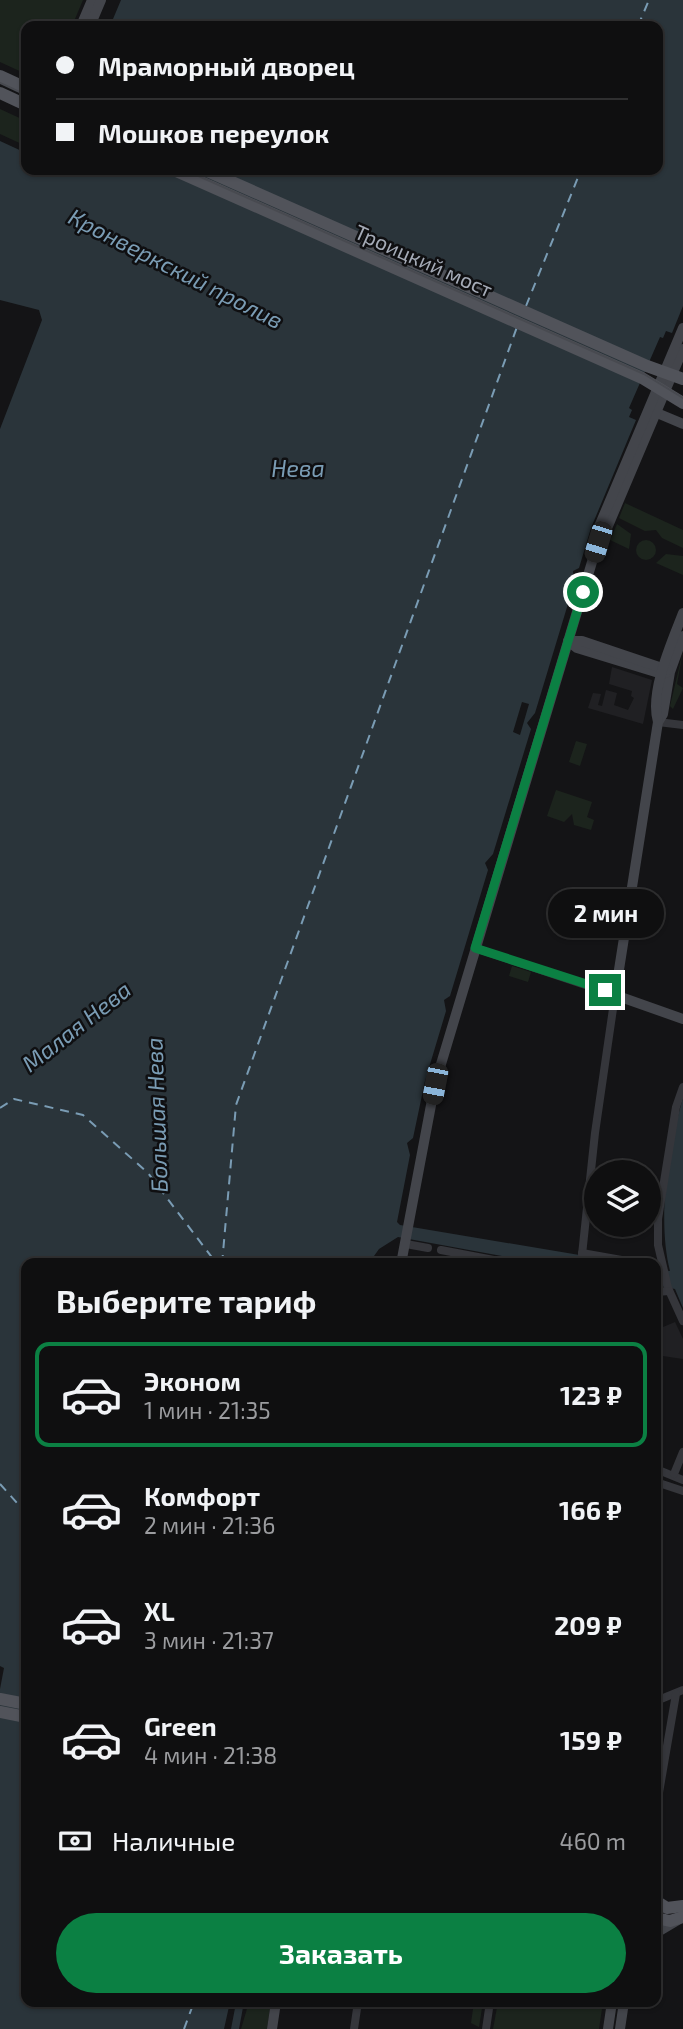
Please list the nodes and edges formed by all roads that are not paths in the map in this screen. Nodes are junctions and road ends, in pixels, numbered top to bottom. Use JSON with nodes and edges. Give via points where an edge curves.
{"nodes":[{"id":1,"x":92,"y":0,"type":"edge"},
{"id":2,"x":101,"y":0,"type":"edge"},
{"id":3,"x":83,"y":21,"type":"edge"},
{"id":4,"x":92,"y":21,"type":"edge"},
{"id":5,"x":0,"y":76,"type":"edge"},
{"id":6,"x":21,"y":86,"type":"edge"},
{"id":7,"x":0,"y":93,"type":"edge"},
{"id":8,"x":21,"y":103,"type":"edge"},
{"id":9,"x":186,"y":175,"type":"edge"},
{"id":10,"x":216,"y":175,"type":"edge"},
{"id":11,"x":683,"y":328,"type":"edge"},
{"id":12,"x":682,"y":352,"type":"edge"},
{"id":13,"x":644,"y":372,"type":"junction"},
{"id":14,"x":673,"y":376,"type":"edge"},
{"id":15,"x":662,"y":388,"type":"junction"},
{"id":16,"x":683,"y":403,"type":"edge"},
{"id":17,"x":657,"y":413,"type":"junction"},
{"id":18,"x":683,"y":424,"type":"edge"},
{"id":19,"x":598,"y":542,"type":"junction"},
{"id":20,"x":683,"y":614,"type":"edge"},
{"id":21,"x":683,"y":636,"type":"edge"},
{"id":22,"x":568,"y":641,"type":"junction"},
{"id":23,"x":665,"y":670,"type":"junction"},
{"id":24,"x":658,"y":722,"type":"junction"},
{"id":25,"x":683,"y":725,"type":"edge"},
{"id":26,"x":475,"y":948,"type":"junction"},
{"id":27,"x":615,"y":995,"type":"junction"},
{"id":28,"x":683,"y":1019,"type":"edge"},
{"id":29,"x":683,"y":1087,"type":"edge"},
{"id":30,"x":406,"y":1242,"type":"junction"},
{"id":31,"x":429,"y":1248,"type":"dead end"},
{"id":32,"x":441,"y":1251,"type":"dead end"},
{"id":33,"x":582,"y":1257,"type":"edge"},
{"id":34,"x":396,"y":1258,"type":"edge"},
{"id":35,"x":402,"y":1258,"type":"edge"},
{"id":36,"x":481,"y":1258,"type":"edge"},
{"id":37,"x":659,"y":1258,"type":"edge"},
{"id":38,"x":661,"y":1269,"type":"edge"},
{"id":39,"x":669,"y":1289,"type":"junction"},
{"id":40,"x":661,"y":1291,"type":"edge"},
{"id":41,"x":683,"y":1321,"type":"edge"},
{"id":42,"x":683,"y":1452,"type":"edge"},
{"id":43,"x":661,"y":1470,"type":"edge"},
{"id":44,"x":674,"y":1474,"type":"junction"},
{"id":45,"x":683,"y":1480,"type":"edge"},
{"id":46,"x":661,"y":1484,"type":"edge"},
{"id":47,"x":683,"y":1491,"type":"edge"},
{"id":48,"x":679,"y":1692,"type":"edge"},
{"id":49,"x":0,"y":1699,"type":"edge"},
{"id":50,"x":661,"y":1699,"type":"edge"},
{"id":51,"x":21,"y":1703,"type":"edge"},
{"id":52,"x":0,"y":1712,"type":"edge"},
{"id":53,"x":21,"y":1716,"type":"edge"},
{"id":54,"x":661,"y":1784,"type":"edge"},
{"id":55,"x":661,"y":1904,"type":"edge"},
{"id":56,"x":683,"y":1906,"type":"edge"},
{"id":57,"x":683,"y":1917,"type":"edge"},
{"id":58,"x":661,"y":1919,"type":"edge"},
{"id":59,"x":661,"y":1930,"type":"edge"},
{"id":60,"x":275,"y":2007,"type":"edge"},
{"id":61,"x":282,"y":2007,"type":"edge"},
{"id":62,"x":357,"y":2007,"type":"edge"},
{"id":63,"x":489,"y":2007,"type":"edge"},
{"id":64,"x":611,"y":2007,"type":"edge"},
{"id":65,"x":623,"y":2007,"type":"edge"},
{"id":66,"x":271,"y":2029,"type":"edge"},
{"id":67,"x":279,"y":2029,"type":"edge"},
{"id":68,"x":354,"y":2029,"type":"edge"},
{"id":69,"x":486,"y":2029,"type":"edge"},
{"id":70,"x":608,"y":2029,"type":"edge"},
{"id":71,"x":620,"y":2029,"type":"edge"}],
"edges":[{"from":1,"to":3,"type":"main road"},
{"from":2,"to":4,"type":"main road"},
{"from":5,"to":6,"type":"main road"},
{"from":7,"to":8,"type":"main road"},
{"from":9,"to":13,"type":"main road","name":"Троицкий мост"},
{"from":10,"to":13,"type":"main road","name":"Троицкий мост"},
{"from":11,"to":14,"type":"main road"},
{"from":12,"to":14,"type":"main road"},
{"from":13,"to":14,"type":"main road","name":"Троицкий мост"},
{"from":13,"to":15,"type":"main road","name":"Троицкий мост"},
{"from":14,"to":15,"type":"main road"},
{"from":15,"to":16,"type":"main road","name":"Троицкий мост"},
{"from":15,"to":17,"type":"main road"},
{"from":15,"to":19,"type":"main road","via":[[598,529]]},
{"from":17,"to":18,"type":"main road"},
{"from":17,"to":19,"type":"main road"},
{"from":19,"to":22,"type":"main road"},
{"from":20,"to":23,"type":"main road"},
{"from":21,"to":23,"type":"main road"},
{"from":22,"to":23,"type":"main road","via":[[577,648]]},
{"from":22,"to":26,"type":"main road"},
{"from":23,"to":24,"type":"main road","via":[[663,714]]},
{"from":24,"to":25,"type":"street"},
{"from":24,"to":27,"type":"main road"},
{"from":26,"to":27,"type":"street"},
{"from":26,"to":30,"type":"main road","via":[[435,1084]]},
{"from":27,"to":28,"type":"main road"},
{"from":27,"to":33,"type":"street"},
{"from":29,"to":37,"type":"street","via":[[658,1219]]},
{"from":30,"to":31,"type":"street"},
{"from":30,"to":34,"type":"main road"},
{"from":30,"to":35,"type":"main road"},
{"from":32,"to":36,"type":"street"},
{"from":38,"to":39,"type":"street"},
{"from":39,"to":40,"type":"street"},
{"from":39,"to":41,"type":"street"},
{"from":42,"to":44,"type":"street"},
{"from":43,"to":44,"type":"street"},
{"from":44,"to":45,"type":"street"},
{"from":46,"to":47,"type":"street"},
{"from":48,"to":50,"type":"street"},
{"from":48,"to":54,"type":"street"},
{"from":49,"to":51,"type":"main road"},
{"from":52,"to":53,"type":"main road"},
{"from":55,"to":56,"type":"main road"},
{"from":57,"to":58,"type":"main road"},
{"from":57,"to":59,"type":"main road"},
{"from":60,"to":66,"type":"main road"},
{"from":61,"to":67,"type":"main road"},
{"from":62,"to":68,"type":"street"},
{"from":63,"to":69,"type":"street"},
{"from":64,"to":70,"type":"main road"},
{"from":65,"to":71,"type":"main road"}]}
